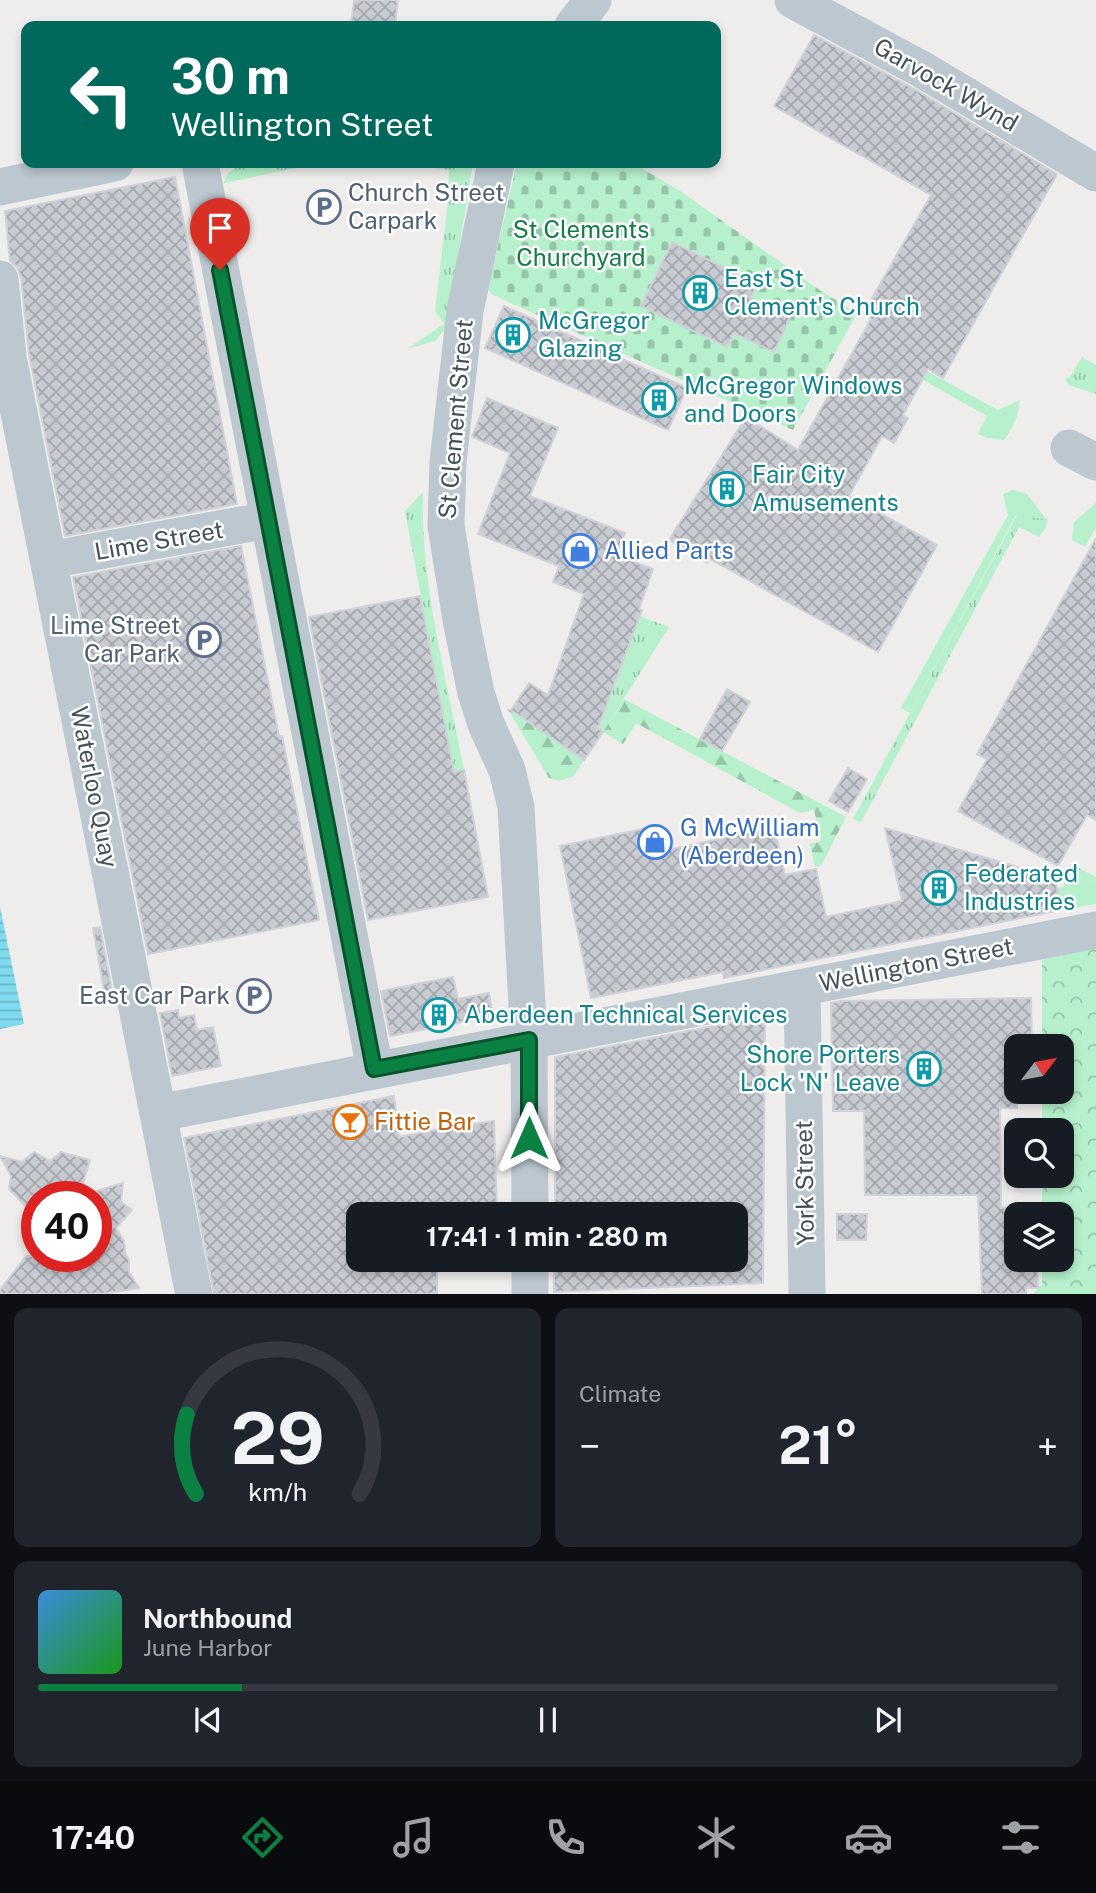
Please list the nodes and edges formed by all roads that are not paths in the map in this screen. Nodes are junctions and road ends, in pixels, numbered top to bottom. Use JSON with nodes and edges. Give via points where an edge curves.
{"nodes":[{"id":1,"x":793,"y":0,"type":"edge"},
{"id":2,"x":91,"y":168,"type":"edge"},
{"id":3,"x":201,"y":168,"type":"edge"},
{"id":4,"x":495,"y":168,"type":"edge"},
{"id":5,"x":1096,"y":173,"type":"edge"},
{"id":6,"x":0,"y":187,"type":"edge"},
{"id":7,"x":0,"y":279,"type":"edge"},
{"id":8,"x":268,"y":520,"type":"junction"},
{"id":9,"x":49,"y":560,"type":"junction"},
{"id":10,"x":1096,"y":930,"type":"edge"},
{"id":11,"x":802,"y":988,"type":"junction"},
{"id":12,"x":529,"y":1040,"type":"junction"},
{"id":13,"x":374,"y":1069,"type":"junction"},
{"id":14,"x":159,"y":1113,"type":"junction"},
{"id":15,"x":530,"y":1202,"type":"edge"},
{"id":16,"x":530,"y":1272,"type":"edge"},
{"id":17,"x":194,"y":1294,"type":"edge"},
{"id":18,"x":530,"y":1294,"type":"edge"},
{"id":19,"x":807,"y":1294,"type":"edge"}],
"edges":[{"from":1,"to":5,"type":"street","name":"Garvock Wynd","via":[[922,69]]},
{"from":2,"to":6,"type":"street"},
{"from":3,"to":8,"type":"street"},
{"from":4,"to":12,"type":"street","name":"St Clement Street","via":[[465,311],[448,463],[446,526],[476,693],[507,770],[516,807]]},
{"from":7,"to":9,"type":"street","name":"Waterloo Quay","via":[[8,357]]},
{"from":8,"to":9,"type":"street","name":"Lime Street"},
{"from":8,"to":13,"type":"street"},
{"from":9,"to":14,"type":"street","name":"Waterloo Quay"},
{"from":10,"to":11,"type":"street","name":"Wellington Street"},
{"from":11,"to":12,"type":"street","name":"Wellington Street"},
{"from":11,"to":19,"type":"street","name":"York Street"},
{"from":12,"to":13,"type":"street","name":"Wellington Street"},
{"from":12,"to":15,"type":"street","name":"St Clement Street"},
{"from":13,"to":14,"type":"street","name":"Wellington Street"},
{"from":14,"to":17,"type":"street","name":"Waterloo Quay"},
{"from":16,"to":18,"type":"street"}]}
